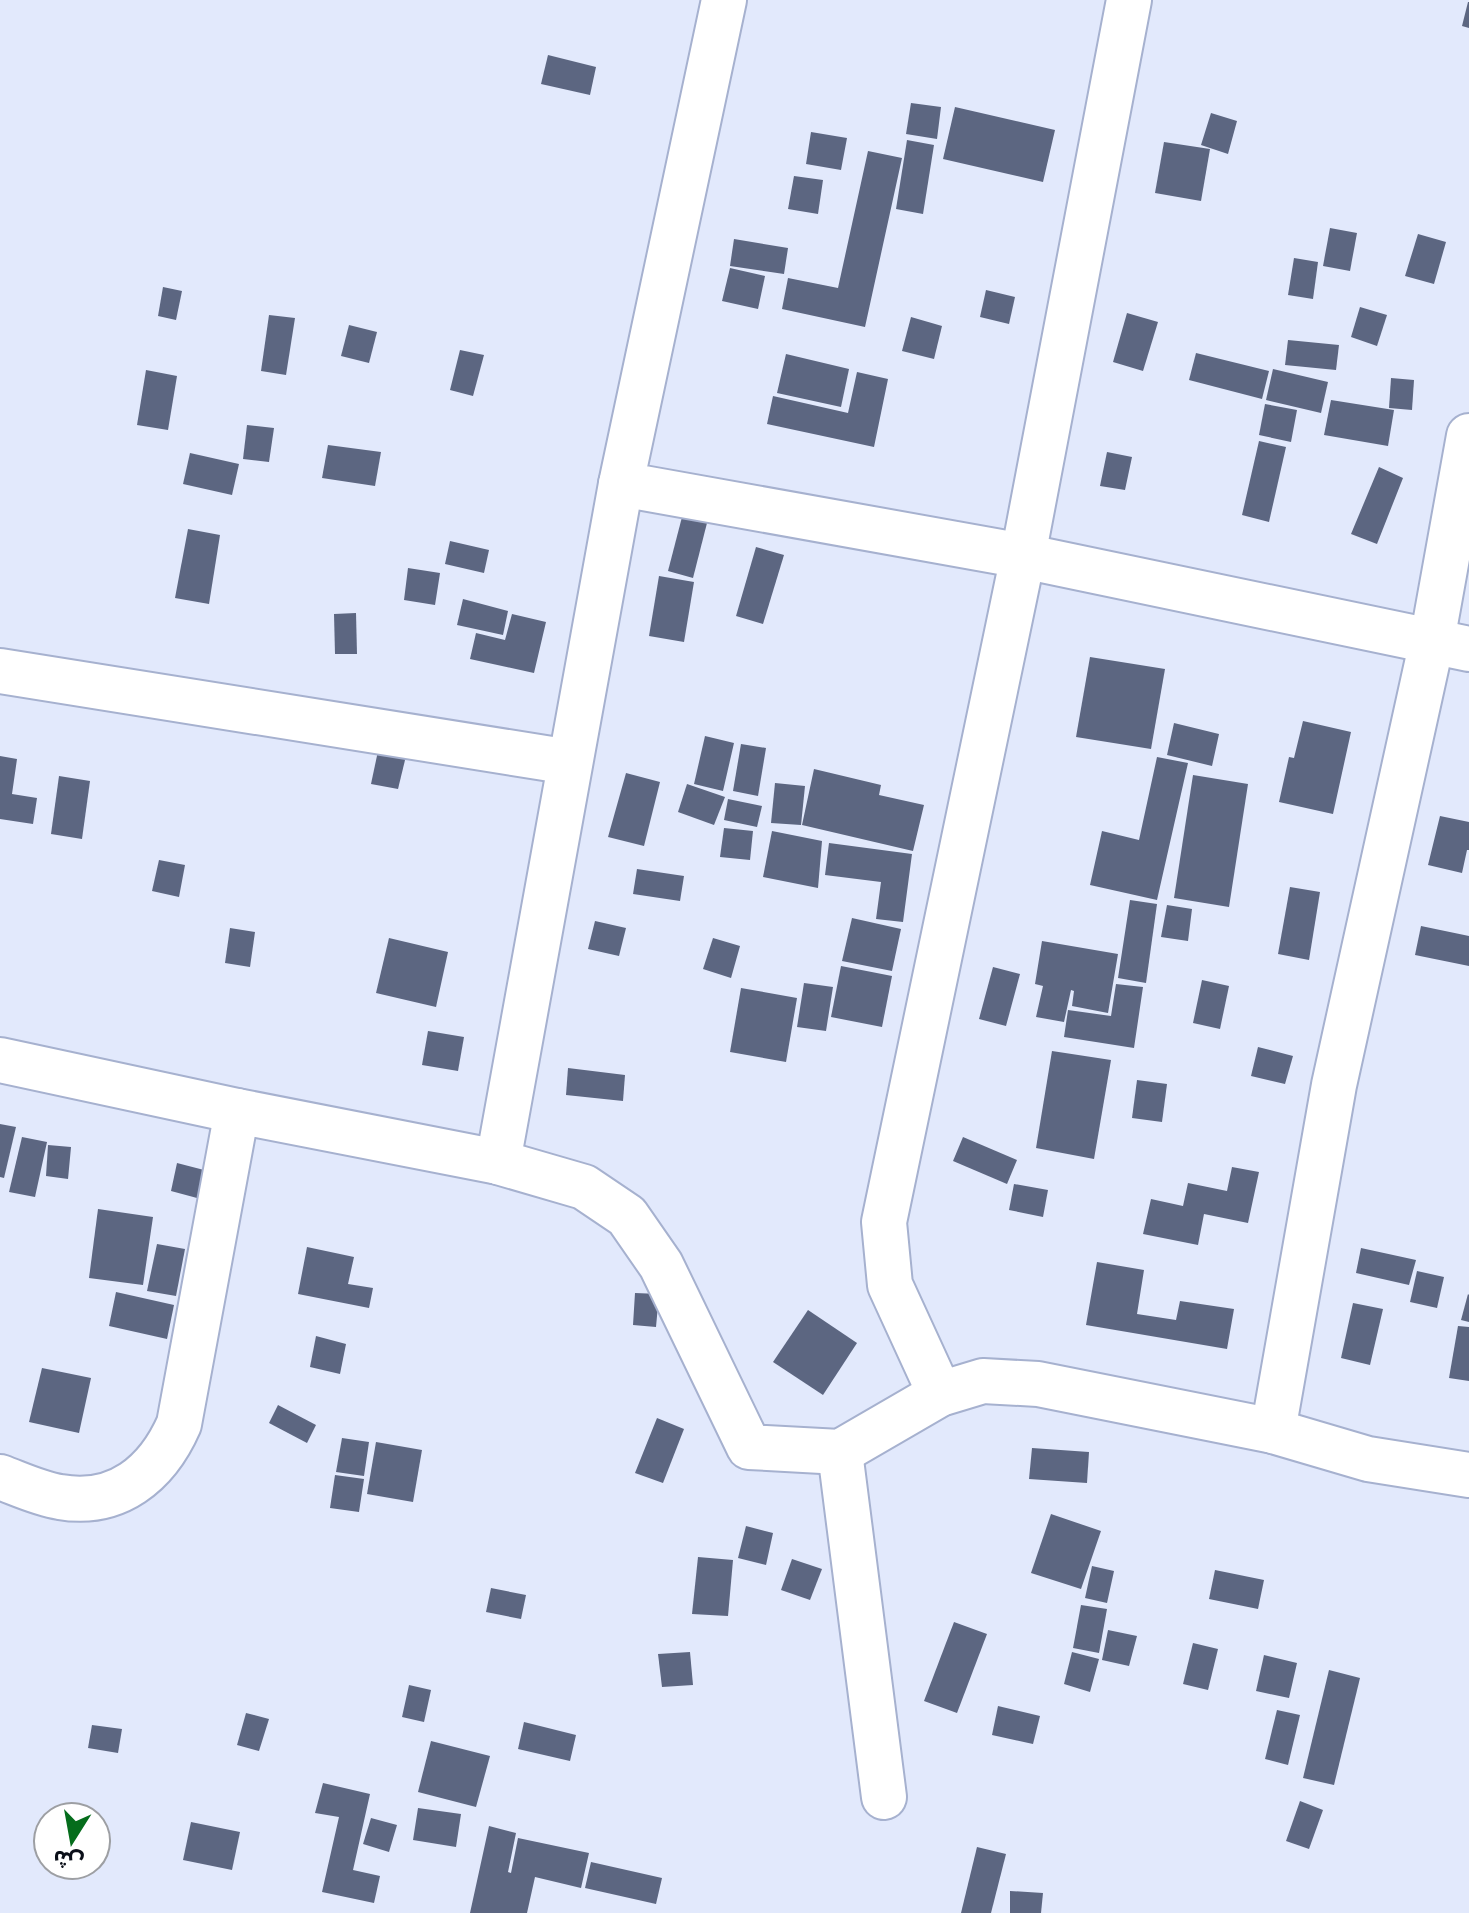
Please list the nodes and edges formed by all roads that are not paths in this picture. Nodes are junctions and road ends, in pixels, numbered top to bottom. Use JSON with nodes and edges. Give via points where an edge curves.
{"nodes":[{"id":1,"x":724,"y":0,"type":"edge"},
{"id":2,"x":1129,"y":0,"type":"edge"},
{"id":3,"x":1469,"y":436,"type":"edge"},
{"id":4,"x":621,"y":484,"type":"junction"},
{"id":5,"x":1023,"y":556,"type":"junction"},
{"id":6,"x":1451,"y":645,"type":"edge"},
{"id":7,"x":0,"y":671,"type":"edge"},
{"id":8,"x":570,"y":762,"type":"junction"},
{"id":9,"x":0,"y":1060,"type":"edge"},
{"id":10,"x":237,"y":1111,"type":"junction"},
{"id":11,"x":498,"y":1162,"type":"junction"},
{"id":12,"x":940,"y":1394,"type":"junction"},
{"id":13,"x":1273,"y":1431,"type":"junction"},
{"id":14,"x":840,"y":1452,"type":"junction"},
{"id":15,"x":1469,"y":1475,"type":"edge"},
{"id":16,"x":0,"y":1477,"type":"edge"},
{"id":17,"x":884,"y":1797,"type":"dead end"}],
"edges":[{"from":1,"to":4,"type":"street"},
{"from":2,"to":5,"type":"street"},
{"from":3,"to":6,"type":"street"},
{"from":4,"to":5,"type":"street"},
{"from":4,"to":8,"type":"street"},
{"from":5,"to":6,"type":"street"},
{"from":5,"to":12,"type":"street","via":[[884,1222],[890,1285]]},
{"from":6,"to":13,"type":"street","via":[[1334,1085]]},
{"from":7,"to":8,"type":"street"},
{"from":8,"to":11,"type":"street"},
{"from":9,"to":10,"type":"street"},
{"from":10,"to":11,"type":"street"},
{"from":10,"to":16,"type":"street","via":[[179,1424],[168,1448],[133,1483],[85,1499],[59,1497]]},
{"from":11,"to":14,"type":"street","via":[[584,1187],[627,1216],[661,1265],[749,1447]]},
{"from":12,"to":13,"type":"street","via":[[983,1381],[1038,1384]]},
{"from":12,"to":14,"type":"street"},
{"from":13,"to":15,"type":"street","via":[[1368,1459]]},
{"from":14,"to":17,"type":"street"}]}
